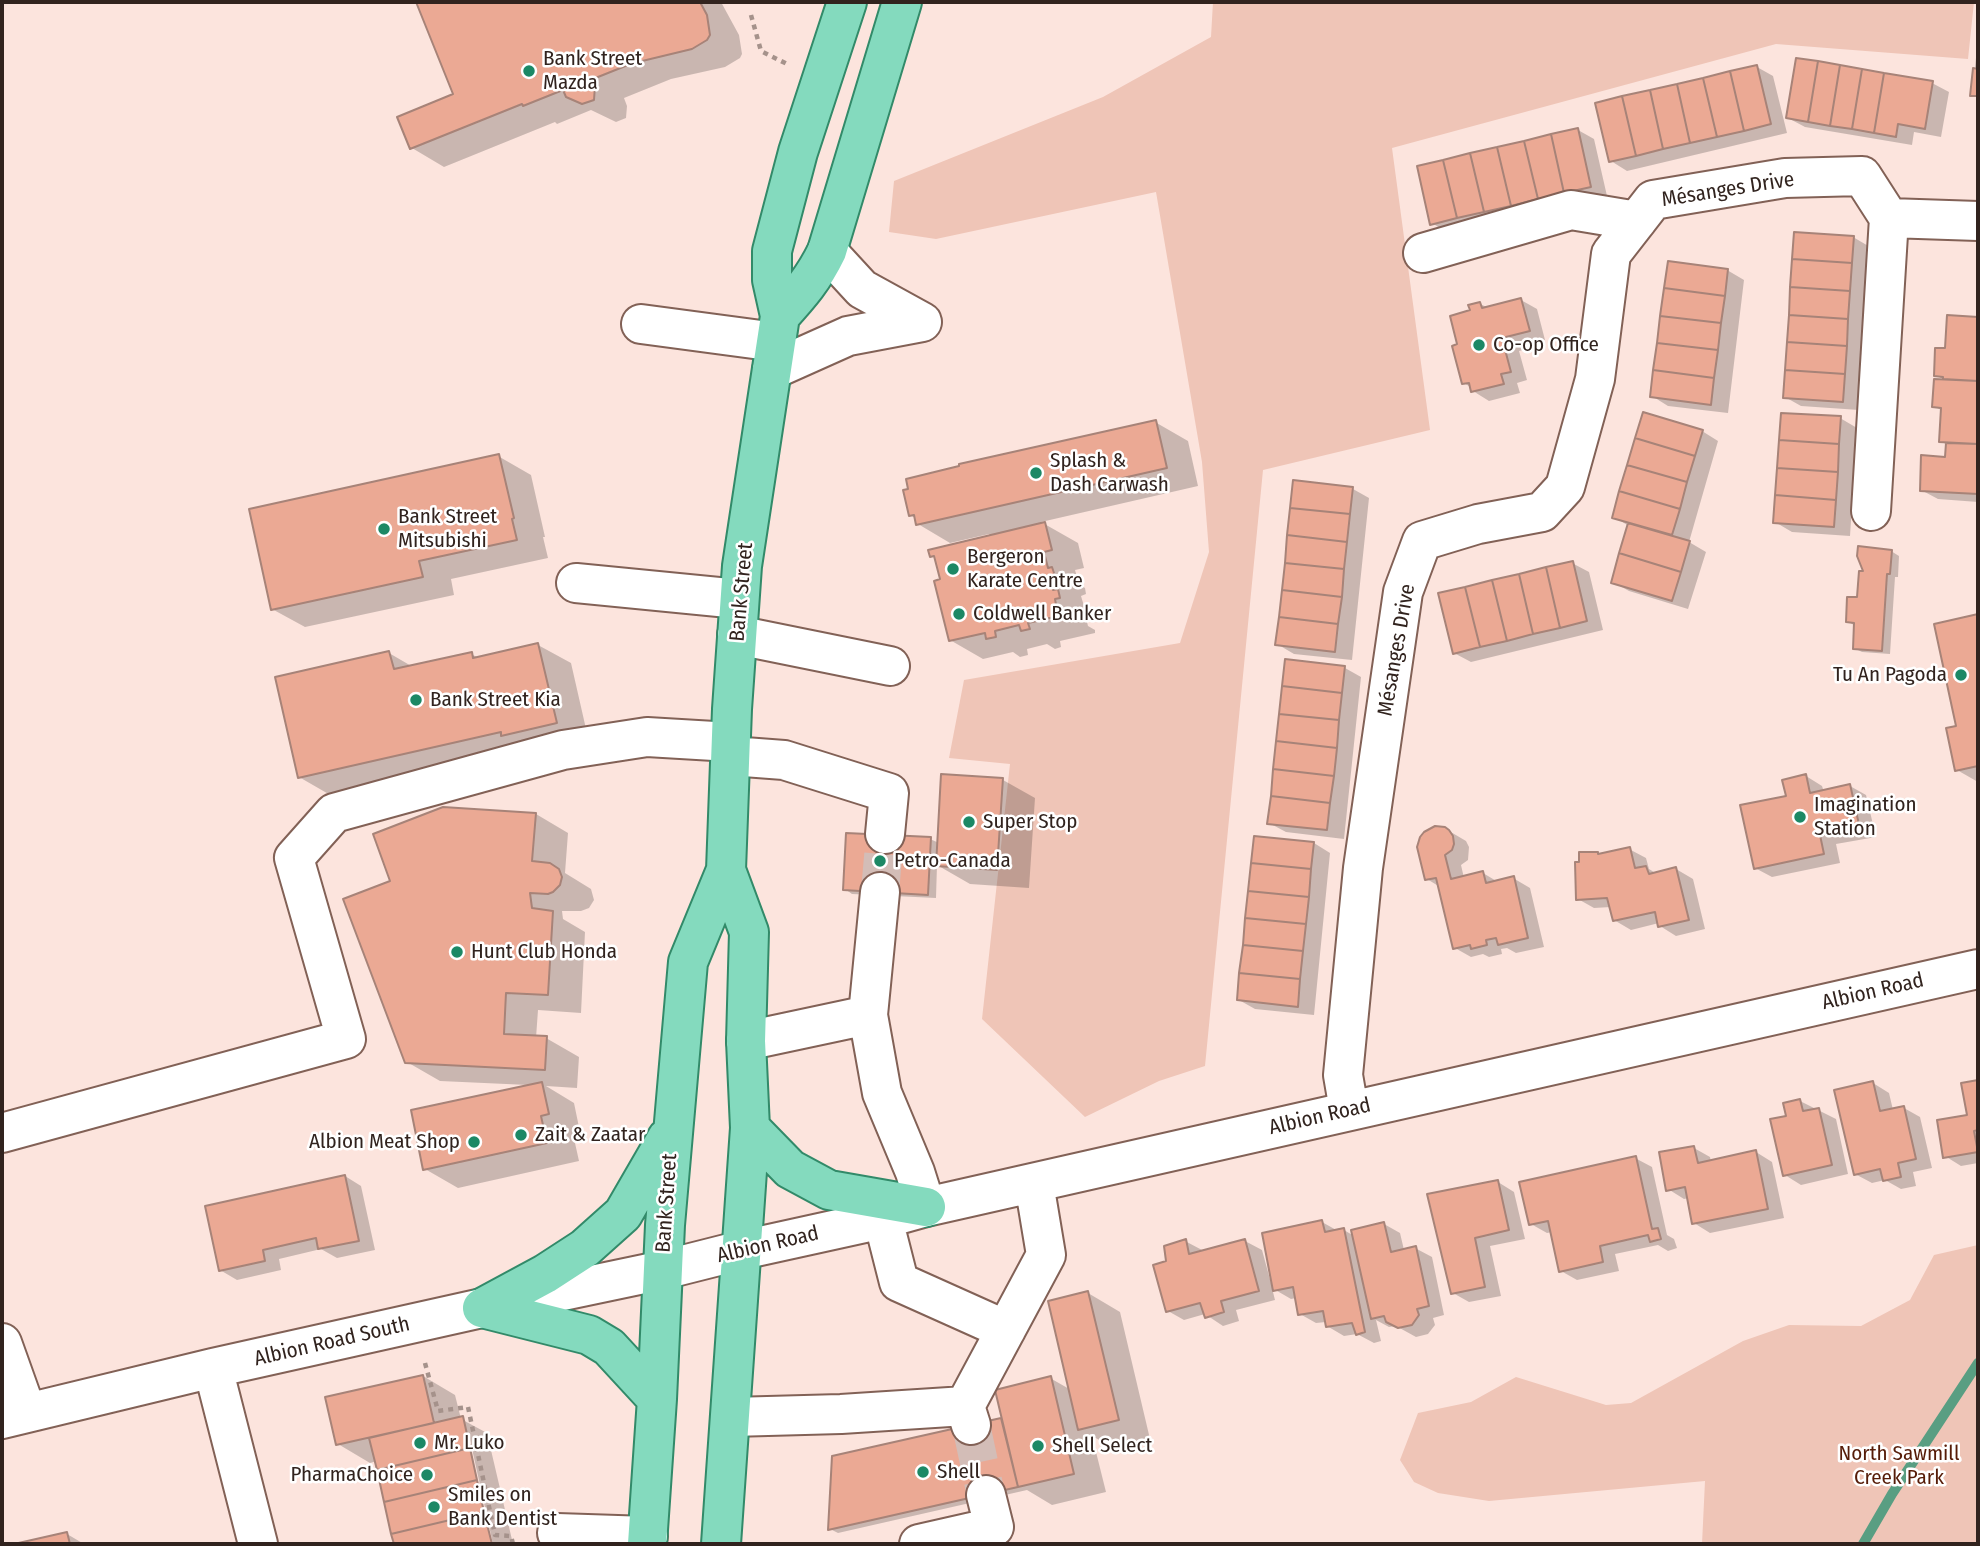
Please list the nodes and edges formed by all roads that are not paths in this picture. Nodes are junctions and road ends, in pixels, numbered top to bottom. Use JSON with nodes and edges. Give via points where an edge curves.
{"nodes":[{"id":1,"x":847,"y":2,"type":"edge"},
{"id":2,"x":902,"y":2,"type":"edge"},
{"id":3,"x":1889,"y":218,"type":"junction"},
{"id":4,"x":1637,"y":221,"type":"junction"},
{"id":5,"x":1978,"y":221,"type":"edge"},
{"id":6,"x":827,"y":251,"type":"junction"},
{"id":7,"x":1423,"y":253,"type":"dead end"},
{"id":8,"x":641,"y":324,"type":"dead end"},
{"id":9,"x":776,"y":343,"type":"junction"},
{"id":10,"x":1871,"y":511,"type":"dead end"},
{"id":11,"x":576,"y":583,"type":"dead end"},
{"id":12,"x":738,"y":617,"type":"junction"},
{"id":13,"x":890,"y":666,"type":"dead end"},
{"id":14,"x":731,"y":749,"type":"junction"},
{"id":15,"x":885,"y":834,"type":"tunnel mouth"},
{"id":16,"x":726,"y":870,"type":"junction"},
{"id":17,"x":880,"y":892,"type":"tunnel mouth"},
{"id":18,"x":1978,"y":969,"type":"edge"},
{"id":19,"x":868,"y":1014,"type":"junction"},
{"id":20,"x":746,"y":1041,"type":"junction"},
{"id":21,"x":1349,"y":1110,"type":"junction"},
{"id":22,"x":673,"y":1128,"type":"junction"},
{"id":23,"x":750,"y":1128,"type":"junction"},
{"id":24,"x":2,"y":1133,"type":"edge"},
{"id":25,"x":1034,"y":1183,"type":"junction"},
{"id":26,"x":926,"y":1207,"type":"junction"},
{"id":27,"x":883,"y":1219,"type":"junction"},
{"id":28,"x":742,"y":1250,"type":"junction"},
{"id":29,"x":663,"y":1270,"type":"junction"},
{"id":30,"x":482,"y":1308,"type":"junction"},
{"id":31,"x":1006,"y":1329,"type":"junction"},
{"id":32,"x":2,"y":1343,"type":"edge"},
{"id":33,"x":213,"y":1368,"type":"junction"},
{"id":34,"x":657,"y":1399,"type":"junction"},
{"id":35,"x":14,"y":1416,"type":"edge"},
{"id":36,"x":731,"y":1417,"type":"junction"},
{"id":37,"x":986,"y":1494,"type":"tunnel mouth"},
{"id":38,"x":557,"y":1533,"type":"dead end"},
{"id":39,"x":647,"y":1540,"type":"edge"},
{"id":40,"x":258,"y":1544,"type":"edge"},
{"id":41,"x":721,"y":1544,"type":"edge"},
{"id":42,"x":919,"y":1544,"type":"edge"}],
"edges":[{"from":1,"to":9,"type":"main road","name":"Bank Street","via":[[772,251]]},
{"from":2,"to":6,"type":"main road"},
{"from":3,"to":4,"type":"street","name":"Mésanges Drive","via":[[1862,176],[1785,178],[1653,200]]},
{"from":3,"to":5,"type":"street"},
{"from":3,"to":10,"type":"street"},
{"from":4,"to":7,"type":"street","via":[[1571,210]]},
{"from":4,"to":21,"type":"street","name":"Mésanges Drive","via":[[1611,254],[1595,379],[1565,487],[1542,512],[1422,541],[1403,592],[1363,867],[1343,1075]]},
{"from":6,"to":9,"type":"main road"},
{"from":6,"to":9,"type":"street","via":[[862,289],[922,322]]},
{"from":8,"to":9,"type":"street"},
{"from":9,"to":12,"type":"main road","name":"Bank Street"},
{"from":11,"to":12,"type":"street"},
{"from":12,"to":13,"type":"street"},
{"from":12,"to":14,"type":"main road","name":"Bank Street"},
{"from":14,"to":15,"type":"street","via":[[784,760],[889,793]]},
{"from":14,"to":16,"type":"main road","name":"Bank Street"},
{"from":14,"to":24,"type":"street","via":[[647,737],[563,750],[334,813],[294,858],[346,1039]]},
{"from":16,"to":20,"type":"main road","name":"Bank Street","via":[[749,932]]},
{"from":16,"to":22,"type":"main road","name":"Bank Street","via":[[688,962]]},
{"from":17,"to":19,"type":"street"},
{"from":18,"to":21,"type":"street","name":"Albion Road"},
{"from":19,"to":20,"type":"street"},
{"from":19,"to":26,"type":"street","via":[[882,1093]]},
{"from":20,"to":23,"type":"main road","name":"Bank Street"},
{"from":21,"to":25,"type":"street","name":"Albion Road"},
{"from":22,"to":29,"type":"main road","name":"Bank Street"},
{"from":22,"to":30,"type":"main road","via":[[623,1214],[585,1248]]},
{"from":23,"to":26,"type":"main road","via":[[790,1169],[829,1190]]},
{"from":23,"to":28,"type":"main road","name":"Bank Street"},
{"from":25,"to":26,"type":"street","name":"Albion Road"},
{"from":25,"to":31,"type":"street","via":[[1046,1255]]},
{"from":26,"to":27,"type":"street","name":"Albion Road"},
{"from":27,"to":28,"type":"street","name":"Albion Road"},
{"from":27,"to":31,"type":"street","via":[[898,1282]]},
{"from":28,"to":29,"type":"street","name":"Albion Road"},
{"from":28,"to":36,"type":"main road","name":"Bank Street"},
{"from":29,"to":30,"type":"street","name":"Albion Road South"},
{"from":29,"to":34,"type":"main road","name":"Bank Street"},
{"from":30,"to":33,"type":"street","name":"Albion Road South"},
{"from":30,"to":34,"type":"main road","via":[[589,1335],[609,1347]]},
{"from":31,"to":36,"type":"street","via":[[968,1415]]},
{"from":32,"to":35,"type":"street"},
{"from":33,"to":35,"type":"street","name":"Albion Road South"},
{"from":33,"to":40,"type":"street"},
{"from":34,"to":39,"type":"main road","name":"Bank Street"},
{"from":36,"to":41,"type":"main road","name":"Bank Street"},
{"from":37,"to":42,"type":"street","via":[[994,1527]]},
{"from":38,"to":39,"type":"street"}]}
